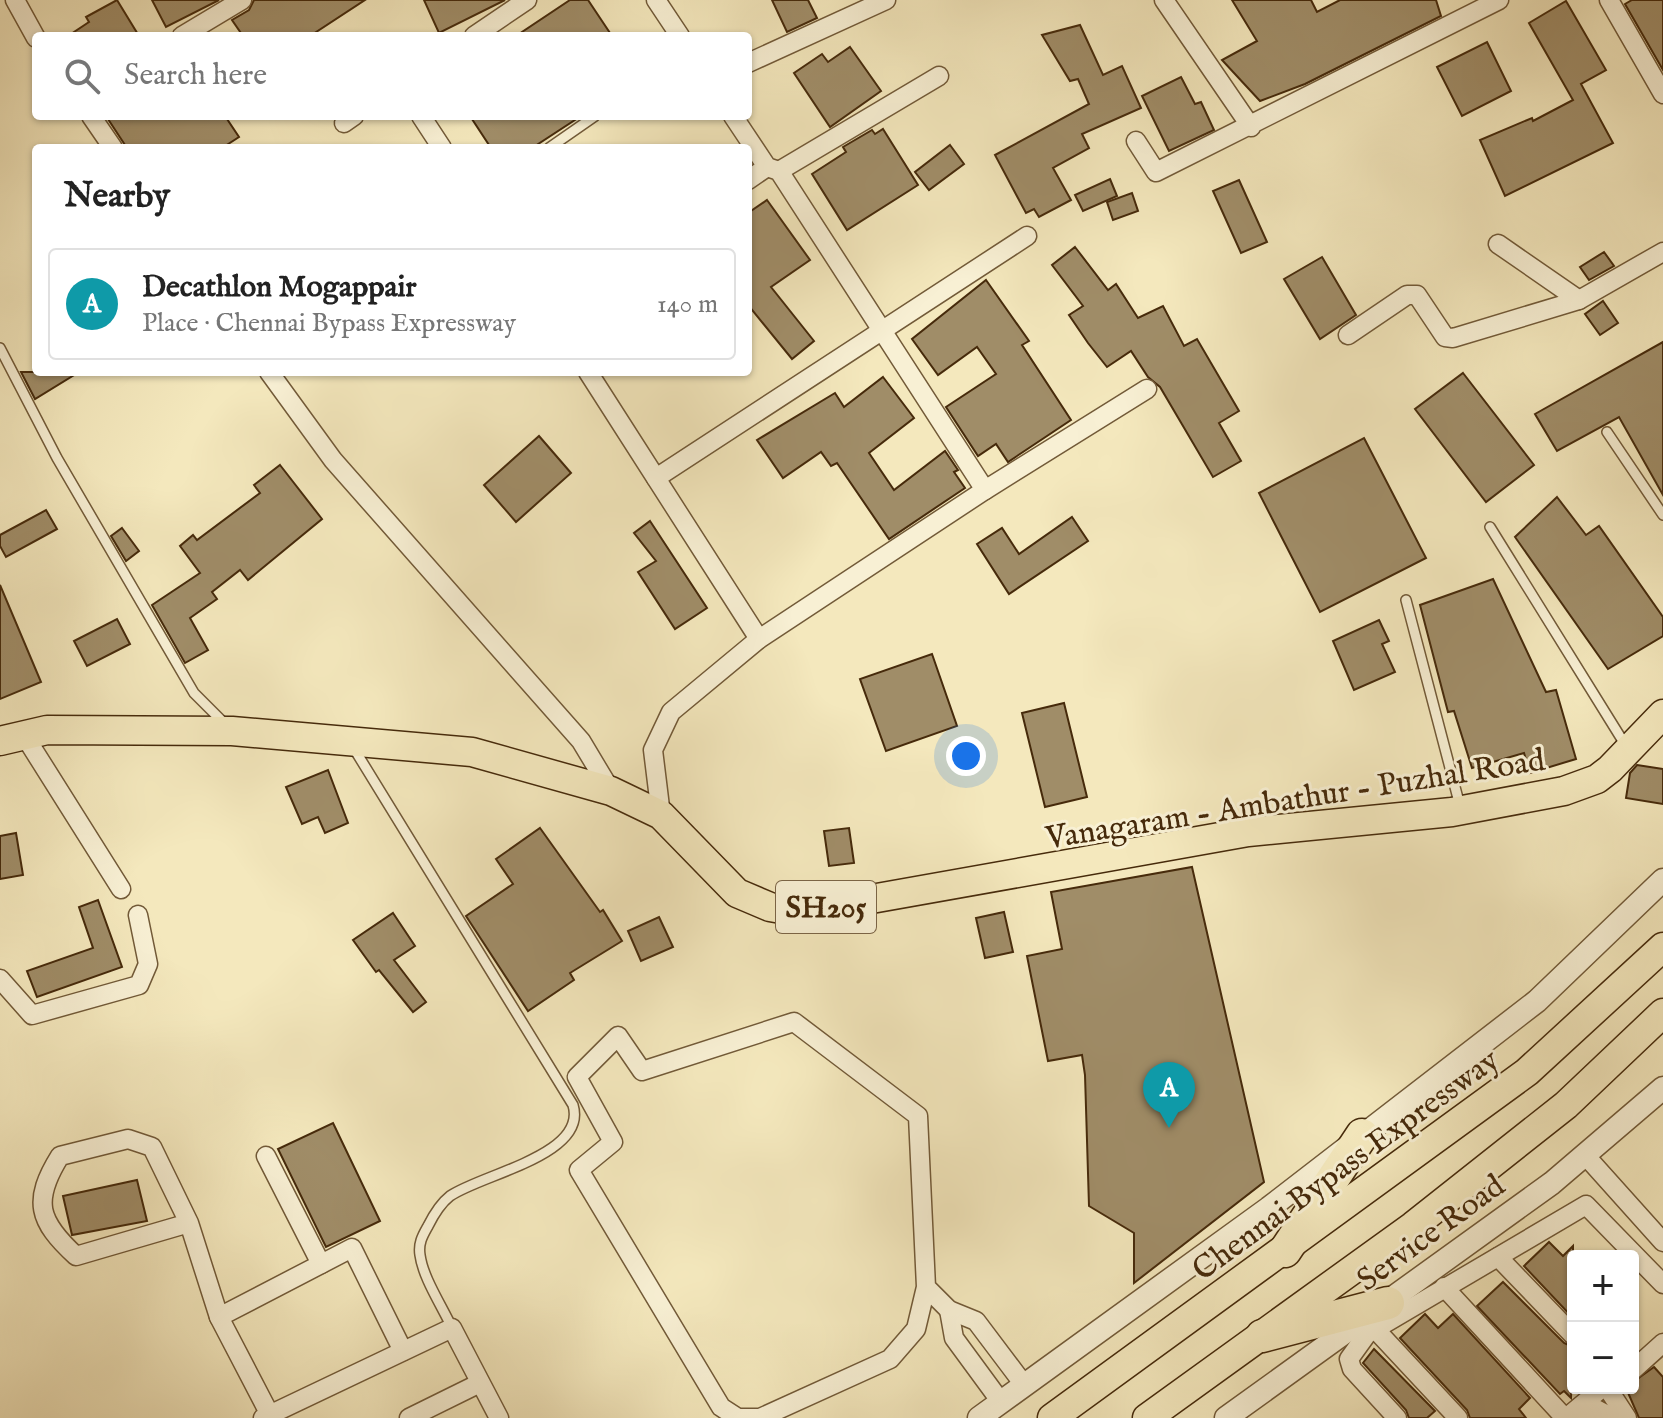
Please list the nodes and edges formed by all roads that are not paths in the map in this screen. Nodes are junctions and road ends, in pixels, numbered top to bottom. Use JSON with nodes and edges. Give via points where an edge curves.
{"nodes":[{"id":1,"x":15,"y":0,"type":"edge"},
{"id":2,"x":242,"y":0,"type":"edge"},
{"id":3,"x":527,"y":0,"type":"edge"},
{"id":4,"x":656,"y":0,"type":"edge"},
{"id":5,"x":886,"y":0,"type":"edge"},
{"id":6,"x":1164,"y":0,"type":"edge"},
{"id":7,"x":1499,"y":0,"type":"edge"},
{"id":8,"x":1609,"y":0,"type":"edge"},
{"id":9,"x":33,"y":32,"type":"edge"},
{"id":10,"x":189,"y":32,"type":"edge"},
{"id":11,"x":480,"y":32,"type":"edge"},
{"id":12,"x":677,"y":32,"type":"edge"},
{"id":13,"x":752,"y":61,"type":"edge"},
{"id":14,"x":939,"y":76,"type":"dead end"},
{"id":15,"x":1663,"y":94,"type":"edge"},
{"id":16,"x":94,"y":120,"type":"edge"},
{"id":17,"x":424,"y":120,"type":"edge"},
{"id":18,"x":589,"y":120,"type":"edge"},
{"id":19,"x":736,"y":120,"type":"edge"},
{"id":20,"x":1251,"y":127,"type":"junction"},
{"id":21,"x":1136,"y":141,"type":"dead end"},
{"id":22,"x":110,"y":144,"type":"edge"},
{"id":23,"x":439,"y":144,"type":"edge"},
{"id":24,"x":555,"y":144,"type":"edge"},
{"id":25,"x":773,"y":169,"type":"junction"},
{"id":26,"x":752,"y":178,"type":"edge"},
{"id":27,"x":1027,"y":236,"type":"dead end"},
{"id":28,"x":1498,"y":244,"type":"dead end"},
{"id":29,"x":1663,"y":252,"type":"edge"},
{"id":30,"x":1579,"y":300,"type":"junction"},
{"id":31,"x":880,"y":331,"type":"junction"},
{"id":32,"x":1348,"y":335,"type":"dead end"},
{"id":33,"x":0,"y":348,"type":"edge"},
{"id":34,"x":272,"y":376,"type":"edge"},
{"id":35,"x":591,"y":376,"type":"edge"},
{"id":36,"x":1147,"y":389,"type":"dead end"},
{"id":37,"x":1607,"y":432,"type":"dead end"},
{"id":38,"x":656,"y":478,"type":"junction"},
{"id":39,"x":985,"y":490,"type":"junction"},
{"id":40,"x":1663,"y":515,"type":"edge"},
{"id":41,"x":1490,"y":527,"type":"dead end"},
{"id":42,"x":1406,"y":600,"type":"dead end"},
{"id":43,"x":759,"y":639,"type":"junction"},
{"id":44,"x":1663,"y":714,"type":"edge"},
{"id":45,"x":232,"y":731,"type":"junction"},
{"id":46,"x":12,"y":738,"type":"edge"},
{"id":47,"x":349,"y":741,"type":"junction"},
{"id":48,"x":1630,"y":752,"type":"junction"},
{"id":49,"x":611,"y":791,"type":"junction"},
{"id":50,"x":1461,"y":810,"type":"junction"},
{"id":51,"x":661,"y":815,"type":"junction"},
{"id":52,"x":1663,"y":880,"type":"edge"},
{"id":53,"x":121,"y":889,"type":"dead end"},
{"id":54,"x":138,"y":915,"type":"dead end"},
{"id":55,"x":1663,"y":947,"type":"edge"},
{"id":56,"x":0,"y":979,"type":"edge"},
{"id":57,"x":1663,"y":1013,"type":"edge"},
{"id":58,"x":1663,"y":1088,"type":"edge"},
{"id":59,"x":1362,"y":1135,"type":"junction"},
{"id":60,"x":1585,"y":1155,"type":"junction"},
{"id":61,"x":266,"y":1156,"type":"dead end"},
{"id":62,"x":1613,"y":1187,"type":"junction"},
{"id":63,"x":1586,"y":1205,"type":"junction"},
{"id":64,"x":189,"y":1223,"type":"junction"},
{"id":65,"x":1663,"y":1242,"type":"edge"},
{"id":66,"x":1285,"y":1251,"type":"junction"},
{"id":67,"x":1498,"y":1257,"type":"junction"},
{"id":68,"x":321,"y":1264,"type":"junction"},
{"id":69,"x":1663,"y":1284,"type":"edge"},
{"id":70,"x":926,"y":1287,"type":"junction"},
{"id":71,"x":1444,"y":1287,"type":"junction"},
{"id":72,"x":949,"y":1310,"type":"junction"},
{"id":73,"x":1382,"y":1316,"type":"junction"},
{"id":74,"x":219,"y":1317,"type":"junction"},
{"id":75,"x":452,"y":1328,"type":"junction"},
{"id":76,"x":1567,"y":1329,"type":"edge"},
{"id":77,"x":1262,"y":1336,"type":"junction"},
{"id":78,"x":1661,"y":1347,"type":"edge"},
{"id":79,"x":403,"y":1351,"type":"junction"},
{"id":80,"x":1639,"y":1358,"type":"edge"},
{"id":81,"x":1639,"y":1365,"type":"edge"},
{"id":82,"x":480,"y":1383,"type":"junction"},
{"id":83,"x":1025,"y":1386,"type":"junction"},
{"id":84,"x":1595,"y":1394,"type":"edge"},
{"id":85,"x":1611,"y":1394,"type":"edge"},
{"id":86,"x":1001,"y":1402,"type":"junction"},
{"id":87,"x":266,"y":1416,"type":"edge"},
{"id":88,"x":409,"y":1418,"type":"edge"},
{"id":89,"x":499,"y":1418,"type":"edge"},
{"id":90,"x":979,"y":1418,"type":"edge"},
{"id":91,"x":1052,"y":1418,"type":"edge"},
{"id":92,"x":1147,"y":1418,"type":"edge"},
{"id":93,"x":1226,"y":1418,"type":"edge"},
{"id":94,"x":1397,"y":1418,"type":"edge"},
{"id":95,"x":1458,"y":1418,"type":"edge"},
{"id":96,"x":1566,"y":1418,"type":"edge"},
{"id":97,"x":1580,"y":1418,"type":"edge"},
{"id":98,"x":1613,"y":1418,"type":"edge"},
{"id":99,"x":1627,"y":1418,"type":"edge"}],
"edges":[{"from":1,"to":9,"type":"street"},
{"from":2,"to":10,"type":"street"},
{"from":3,"to":11,"type":"street"},
{"from":4,"to":12,"type":"street"},
{"from":5,"to":13,"type":"street"},
{"from":6,"to":20,"type":"street"},
{"from":7,"to":20,"type":"street"},
{"from":8,"to":15,"type":"street"},
{"from":14,"to":25,"type":"street"},
{"from":16,"to":22,"type":"street"},
{"from":17,"to":23,"type":"street"},
{"from":18,"to":24,"type":"lane"},
{"from":19,"to":25,"type":"street"},
{"from":20,"to":21,"type":"street","via":[[1156,172]]},
{"from":25,"to":26,"type":"street"},
{"from":25,"to":31,"type":"street"},
{"from":27,"to":31,"type":"street"},
{"from":28,"to":30,"type":"street"},
{"from":29,"to":30,"type":"street"},
{"from":30,"to":32,"type":"street","via":[[1453,338],[1445,337],[1417,295],[1407,295]]},
{"from":31,"to":38,"type":"street"},
{"from":31,"to":39,"type":"street"},
{"from":33,"to":45,"type":"lane","via":[[57,458],[194,693]]},
{"from":34,"to":49,"type":"street","via":[[333,460],[581,741]]},
{"from":35,"to":38,"type":"street"},
{"from":36,"to":39,"type":"street"},
{"from":37,"to":40,"type":"lane"},
{"from":38,"to":43,"type":"street"},
{"from":39,"to":43,"type":"street"},
{"from":41,"to":48,"type":"lane"},
{"from":42,"to":50,"type":"lane"},
{"from":43,"to":51,"type":"street","via":[[671,712],[653,750]]},
{"from":44,"to":48,"type":"main road","name":"Vanagaram - Ambathur - Puzhal Road","number":"SH205"},
{"from":45,"to":46,"type":"main road","name":"Vanagaram - Ambathur - Puzhal Road","number":"SH205","via":[[47,730]]},
{"from":45,"to":47,"type":"main road","name":"Vanagaram - Ambathur - Puzhal Road","number":"SH205"},
{"from":46,"to":53,"type":"street"},
{"from":47,"to":49,"type":"main road","name":"Vanagaram - Ambathur - Puzhal Road","number":"SH205","via":[[472,752]]},
{"from":47,"to":75,"type":"lane","via":[[577,1118],[572,1133],[533,1159],[448,1198],[431,1220],[420,1242],[420,1257]]},
{"from":48,"to":50,"type":"main road","name":"Vanagaram - Ambathur - Puzhal Road","number":"SH205","via":[[1597,779],[1564,791]]},
{"from":49,"to":51,"type":"main road","name":"Vanagaram - Ambathur - Puzhal Road","number":"SH205"},
{"from":50,"to":51,"type":"main road","name":"Vanagaram - Ambathur - Puzhal Road","number":"SH205","via":[[1248,832],[798,912],[737,893]]},
{"from":52,"to":59,"type":"street","via":[[1537,1001]]},
{"from":54,"to":56,"type":"street","via":[[148,964],[139,985],[32,1015]]},
{"from":55,"to":66,"type":"main road","name":"Chennai Bypass Expressway","via":[[1527,1072]]},
{"from":57,"to":77,"type":"main road","via":[[1566,1105]]},
{"from":58,"to":60,"type":"street","name":"Service Road"},
{"from":59,"to":66,"type":"highway"},
{"from":59,"to":83,"type":"street"},
{"from":60,"to":62,"type":"street"},
{"from":60,"to":73,"type":"street","name":"Service Road"},
{"from":61,"to":68,"type":"street"},
{"from":62,"to":63,"type":"street"},
{"from":62,"to":65,"type":"street"},
{"from":63,"to":67,"type":"street"},
{"from":63,"to":69,"type":"street"},
{"from":64,"to":64,"type":"street","via":[[152,1147],[128,1139],[60,1156],[46,1178],[40,1204],[53,1234],[76,1256]]},
{"from":64,"to":74,"type":"street"},
{"from":66,"to":91,"type":"main road","name":"Chennai Bypass Expressway"},
{"from":67,"to":71,"type":"street"},
{"from":67,"to":76,"type":"street"},
{"from":68,"to":74,"type":"street"},
{"from":68,"to":79,"type":"street","via":[[352,1248]]},
{"from":70,"to":70,"type":"street","via":[[916,1329],[890,1359],[760,1418],[738,1418],[721,1407],[579,1170],[613,1142],[577,1077],[618,1036],[642,1071],[794,1022],[918,1116]]},
{"from":70,"to":72,"type":"street"},
{"from":71,"to":73,"type":"street"},
{"from":71,"to":96,"type":"street"},
{"from":72,"to":83,"type":"street","via":[[976,1321]]},
{"from":72,"to":86,"type":"street","via":[[954,1338]]},
{"from":73,"to":77,"type":"highway"},
{"from":73,"to":93,"type":"street","name":"Service Road"},
{"from":73,"to":94,"type":"street","via":[[1349,1359]]},
{"from":73,"to":95,"type":"street"},
{"from":74,"to":87,"type":"street"},
{"from":75,"to":79,"type":"street"},
{"from":75,"to":82,"type":"street"},
{"from":77,"to":92,"type":"main road"},
{"from":78,"to":80,"type":"street"},
{"from":78,"to":81,"type":"street"},
{"from":79,"to":87,"type":"street"},
{"from":82,"to":88,"type":"street"},
{"from":82,"to":89,"type":"street"},
{"from":83,"to":86,"type":"street"},
{"from":84,"to":96,"type":"street"},
{"from":85,"to":99,"type":"street"},
{"from":86,"to":90,"type":"street"},
{"from":97,"to":98,"type":"street","via":[[1596,1409]]}]}
